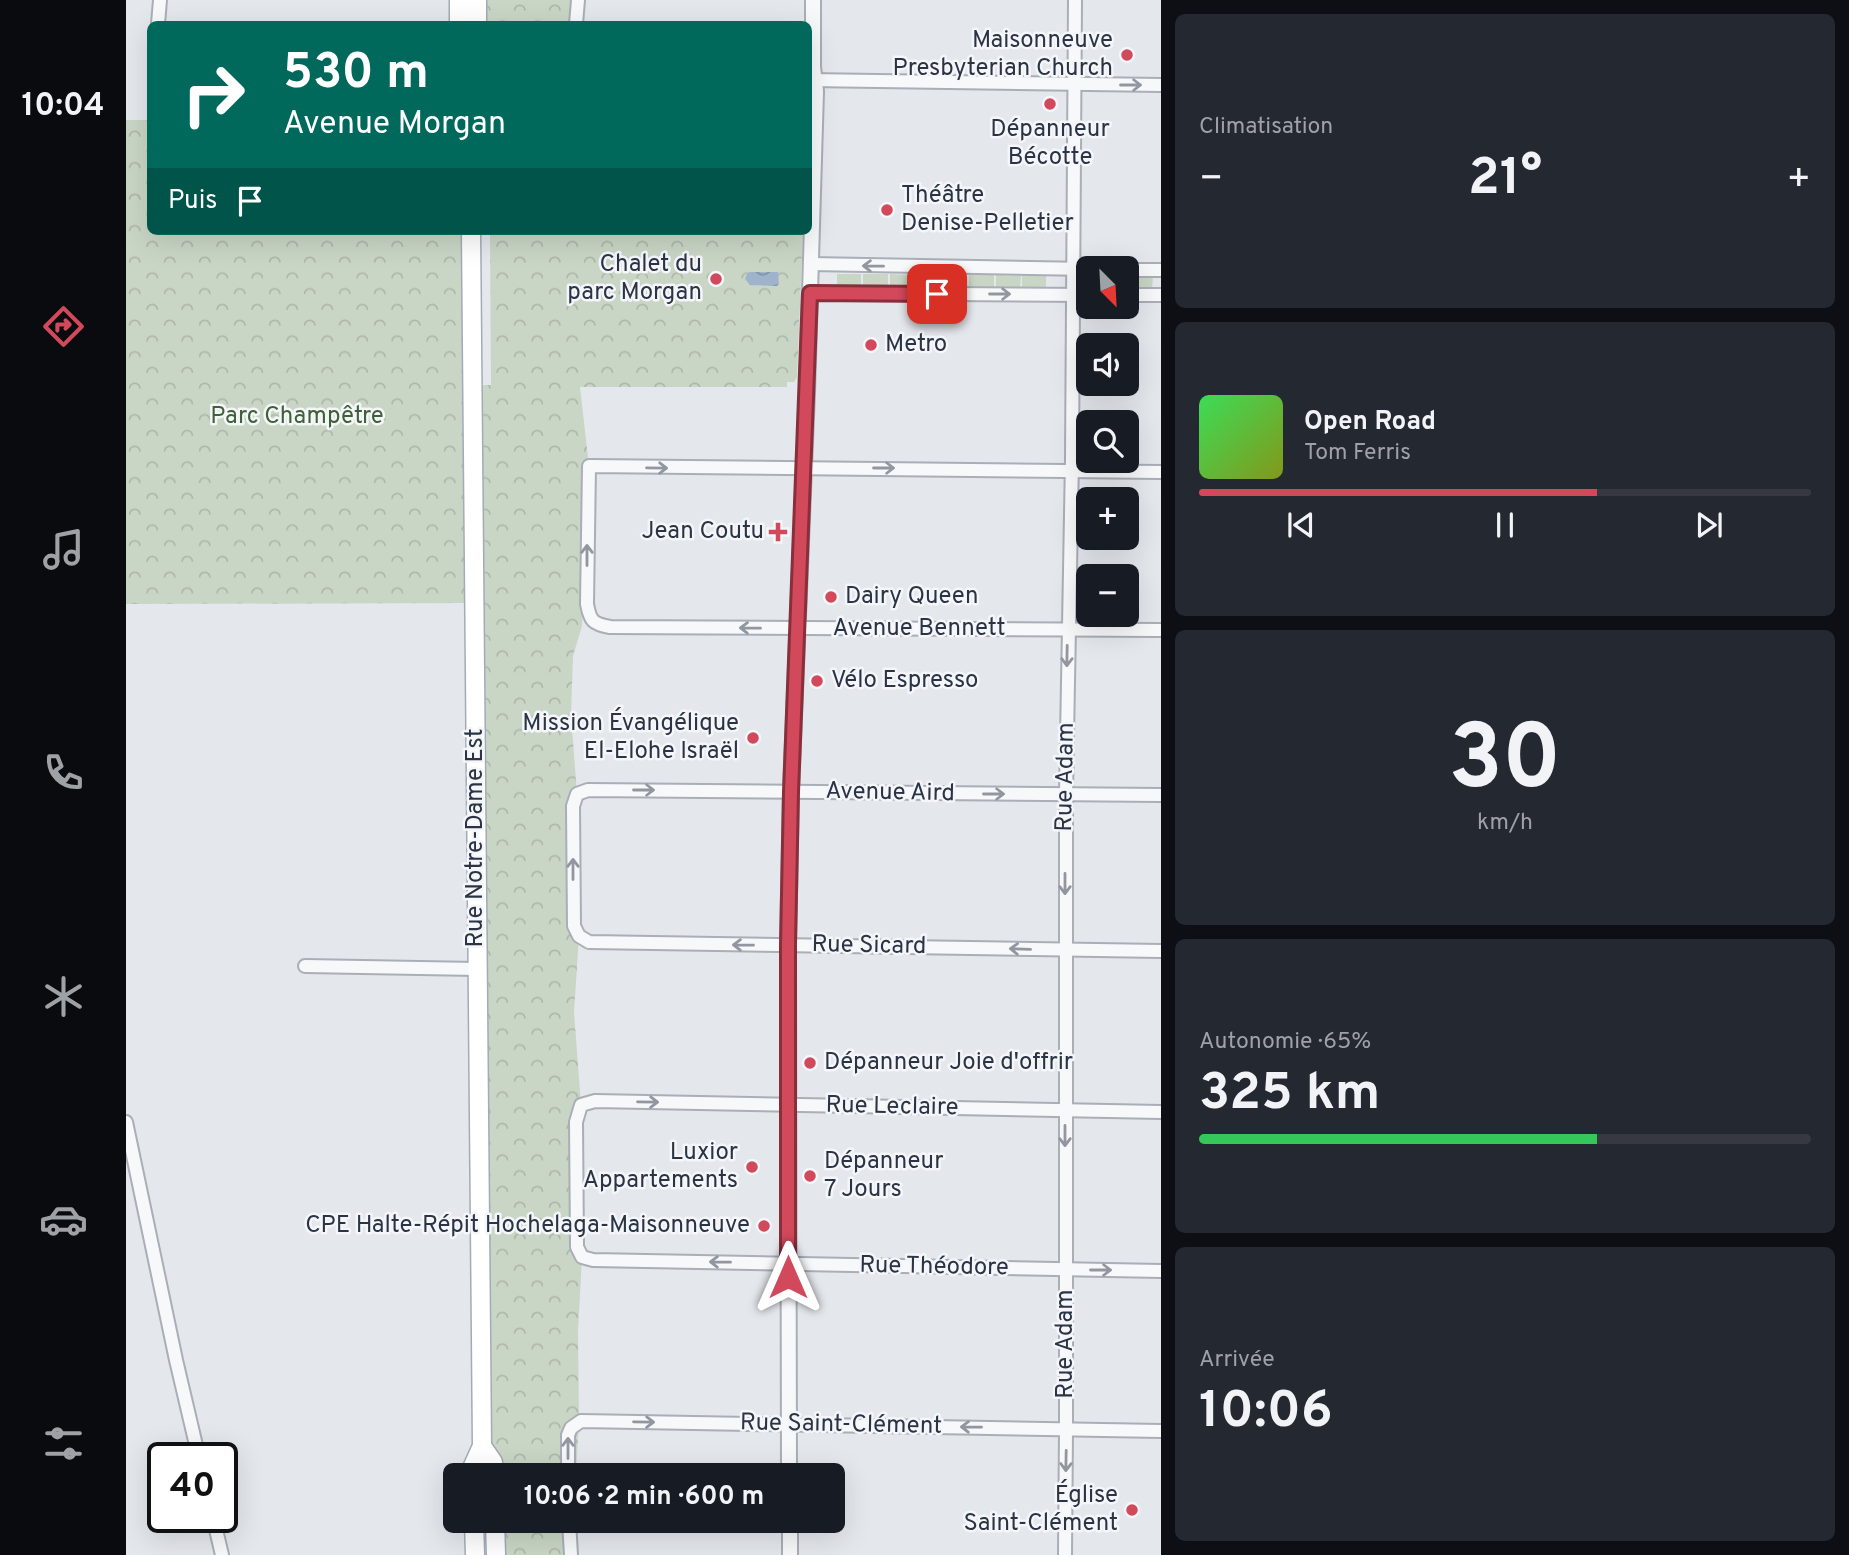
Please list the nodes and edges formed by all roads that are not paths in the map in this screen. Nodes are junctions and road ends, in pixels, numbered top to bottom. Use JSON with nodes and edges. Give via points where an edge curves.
{"nodes":[{"id":1,"x":160,"y":0,"type":"edge"},
{"id":2,"x":458,"y":0,"type":"edge"},
{"id":3,"x":477,"y":0,"type":"edge"},
{"id":4,"x":578,"y":0,"type":"edge"},
{"id":5,"x":813,"y":0,"type":"edge"},
{"id":6,"x":1075,"y":0,"type":"edge"},
{"id":7,"x":158,"y":21,"type":"edge"},
{"id":8,"x":459,"y":21,"type":"edge"},
{"id":9,"x":477,"y":21,"type":"edge"},
{"id":10,"x":576,"y":21,"type":"edge"},
{"id":11,"x":812,"y":73,"type":"edge"},
{"id":12,"x":812,"y":80,"type":"edge"},
{"id":13,"x":812,"y":82,"type":"edge"},
{"id":14,"x":1074,"y":84,"type":"junction"},
{"id":15,"x":1161,"y":85,"type":"edge"},
{"id":16,"x":812,"y":229,"type":"edge"},
{"id":17,"x":471,"y":235,"type":"edge"},
{"id":18,"x":812,"y":235,"type":"edge"},
{"id":19,"x":811,"y":264,"type":"junction"},
{"id":20,"x":1073,"y":269,"type":"junction"},
{"id":21,"x":1139,"y":270,"type":"edge"},
{"id":22,"x":1161,"y":270,"type":"edge"},
{"id":23,"x":810,"y":293,"type":"junction"},
{"id":24,"x":1073,"y":295,"type":"junction"},
{"id":25,"x":1139,"y":295,"type":"edge"},
{"id":26,"x":1161,"y":295,"type":"edge"},
{"id":27,"x":804,"y":469,"type":"junction"},
{"id":28,"x":1072,"y":472,"type":"junction"},
{"id":29,"x":1161,"y":472,"type":"edge"},
{"id":30,"x":797,"y":629,"type":"junction"},
{"id":31,"x":1161,"y":629,"type":"edge"},
{"id":32,"x":1068,"y":630,"type":"junction"},
{"id":33,"x":791,"y":792,"type":"junction"},
{"id":34,"x":1066,"y":794,"type":"junction"},
{"id":35,"x":1161,"y":795,"type":"edge"},
{"id":36,"x":579,"y":936,"type":"joint"},
{"id":37,"x":788,"y":945,"type":"junction"},
{"id":38,"x":1065,"y":950,"type":"junction"},
{"id":39,"x":1161,"y":951,"type":"edge"},
{"id":40,"x":306,"y":966,"type":"dead end"},
{"id":41,"x":477,"y":969,"type":"junction"},
{"id":42,"x":789,"y":1104,"type":"junction"},
{"id":43,"x":1065,"y":1110,"type":"junction"},
{"id":44,"x":1161,"y":1112,"type":"edge"},
{"id":45,"x":126,"y":1122,"type":"edge"},
{"id":46,"x":582,"y":1257,"type":"joint"},
{"id":47,"x":788,"y":1263,"type":"junction"},
{"id":48,"x":1066,"y":1270,"type":"junction"},
{"id":49,"x":1161,"y":1271,"type":"edge"},
{"id":50,"x":788,"y":1424,"type":"junction"},
{"id":51,"x":1066,"y":1430,"type":"junction"},
{"id":52,"x":1161,"y":1431,"type":"edge"},
{"id":53,"x":195,"y":1442,"type":"edge"},
{"id":54,"x":482,"y":1446,"type":"junction"},
{"id":55,"x":474,"y":1463,"type":"edge"},
{"id":56,"x":492,"y":1463,"type":"edge"},
{"id":57,"x":568,"y":1463,"type":"edge"},
{"id":58,"x":789,"y":1463,"type":"edge"},
{"id":59,"x":217,"y":1533,"type":"edge"},
{"id":60,"x":474,"y":1533,"type":"edge"},
{"id":61,"x":495,"y":1533,"type":"edge"},
{"id":62,"x":570,"y":1533,"type":"edge"},
{"id":63,"x":790,"y":1533,"type":"edge"},
{"id":64,"x":222,"y":1555,"type":"edge"},
{"id":65,"x":475,"y":1555,"type":"edge"},
{"id":66,"x":496,"y":1555,"type":"edge"},
{"id":67,"x":571,"y":1555,"type":"edge"},
{"id":68,"x":790,"y":1555,"type":"edge"},
{"id":69,"x":1065,"y":1555,"type":"edge"}],
"edges":[{"from":1,"to":7,"type":"street"},
{"from":2,"to":8,"type":"main road"},
{"from":3,"to":9,"type":"main road"},
{"from":4,"to":10,"type":"street"},
{"from":5,"to":11,"type":"street"},
{"from":6,"to":14,"type":"street","name":"Rue Adam"},
{"from":12,"to":14,"type":"street"},
{"from":13,"to":16,"type":"street","via":[[816,91]]},
{"from":14,"to":15,"type":"street","one_way":true},
{"from":14,"to":20,"type":"street","name":"Rue Adam"},
{"from":17,"to":41,"type":"main road","name":"Rue Notre-Dame Est"},
{"from":18,"to":19,"type":"street"},
{"from":20,"to":19,"type":"street","one_way":true},
{"from":19,"to":23,"type":"street"},
{"from":20,"to":24,"type":"street","name":"Rue Adam"},
{"from":21,"to":22,"type":"street"},
{"from":23,"to":24,"type":"street","one_way":true},
{"from":23,"to":27,"type":"street"},
{"from":24,"to":28,"type":"street","name":"Rue Adam"},
{"from":25,"to":26,"type":"street"},
{"from":27,"to":28,"type":"street","one_way":true},
{"from":27,"to":30,"type":"street"},
{"from":30,"to":27,"type":"street","name":"Avenue Bennett","one_way":true,"via":[[610,627],[593,621],[587,604],[589,467]]},
{"from":28,"to":29,"type":"street"},
{"from":28,"to":32,"type":"street","name":"Rue Adam"},
{"from":30,"to":32,"type":"street","name":"Avenue Bennett"},
{"from":30,"to":33,"type":"street"},
{"from":31,"to":32,"type":"street","name":"Avenue Bennett"},
{"from":32,"to":34,"type":"street","name":"Rue Adam","one_way":true},
{"from":33,"to":34,"type":"street","name":"Avenue Aird","one_way":true},
{"from":36,"to":33,"type":"street","name":"Avenue Aird","one_way":true,"via":[[573,926],[576,794],[588,790]]},
{"from":33,"to":37,"type":"street"},
{"from":34,"to":35,"type":"street","name":"Avenue Aird"},
{"from":34,"to":38,"type":"street","name":"Rue Adam","one_way":true},
{"from":37,"to":36,"type":"street","name":"Rue Sicard","one_way":true,"via":[[589,942]]},
{"from":38,"to":37,"type":"street","name":"Rue Sicard","one_way":true},
{"from":37,"to":42,"type":"street"},
{"from":38,"to":39,"type":"street","name":"Rue Sicard"},
{"from":38,"to":43,"type":"street","name":"Rue Adam"},
{"from":40,"to":41,"type":"street"},
{"from":41,"to":54,"type":"main road","name":"Rue Notre-Dame Est"},
{"from":42,"to":43,"type":"street","name":"Rue Leclaire"},
{"from":46,"to":42,"type":"street","name":"Rue Leclaire","one_way":true,"via":[[577,1247],[576,1122],[581,1105],[595,1101]]},
{"from":42,"to":47,"type":"street"},
{"from":43,"to":44,"type":"street","name":"Rue Leclaire"},
{"from":43,"to":48,"type":"street","name":"Rue Adam","one_way":true},
{"from":45,"to":53,"type":"street"},
{"from":47,"to":46,"type":"street","name":"Rue Théodore","one_way":true},
{"from":47,"to":48,"type":"street","name":"Rue Théodore"},
{"from":47,"to":50,"type":"street"},
{"from":48,"to":49,"type":"street","name":"Rue Théodore","one_way":true},
{"from":48,"to":51,"type":"street","name":"Rue Adam"},
{"from":51,"to":50,"type":"street","name":"Rue Saint-Clément","one_way":true},
{"from":57,"to":50,"type":"street","name":"Rue Saint-Clément","one_way":true,"via":[[568,1435],[581,1421]]},
{"from":50,"to":58,"type":"street"},
{"from":51,"to":52,"type":"street","name":"Rue Saint-Clément"},
{"from":51,"to":69,"type":"street","name":"Rue Adam","one_way":true},
{"from":54,"to":55,"type":"main road","name":"Rue Notre-Dame Est"},
{"from":54,"to":56,"type":"main road","name":"Rue Notre-Dame Est"},
{"from":59,"to":64,"type":"street"},
{"from":60,"to":65,"type":"main road"},
{"from":61,"to":66,"type":"main road"},
{"from":62,"to":67,"type":"street"},
{"from":63,"to":68,"type":"street"}]}
